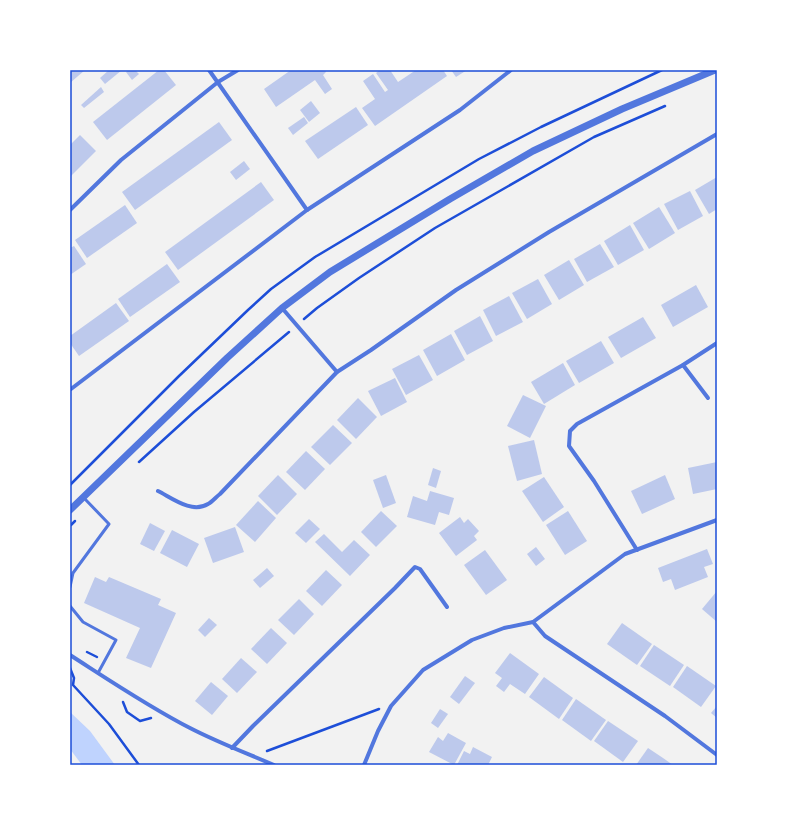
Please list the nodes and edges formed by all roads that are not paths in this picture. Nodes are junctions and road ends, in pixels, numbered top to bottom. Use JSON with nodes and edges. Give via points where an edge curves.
{"nodes":[{"id":1,"x":209,"y":70,"type":"edge"},
{"id":2,"x":238,"y":70,"type":"edge"},
{"id":3,"x":511,"y":70,"type":"edge"},
{"id":4,"x":715,"y":70,"type":"edge"},
{"id":5,"x":218,"y":82,"type":"junction"},
{"id":6,"x":717,"y":134,"type":"edge"},
{"id":7,"x":70,"y":210,"type":"edge"},
{"id":8,"x":307,"y":210,"type":"junction"},
{"id":9,"x":282,"y":308,"type":"junction"},
{"id":10,"x":717,"y":342,"type":"edge"},
{"id":11,"x":683,"y":365,"type":"junction"},
{"id":12,"x":337,"y":372,"type":"junction"},
{"id":13,"x":71,"y":389,"type":"dead end"},
{"id":14,"x":708,"y":398,"type":"dead end"},
{"id":15,"x":158,"y":490,"type":"dead end"},
{"id":16,"x":83,"y":496,"type":"junction"},
{"id":17,"x":70,"y":510,"type":"edge"},
{"id":18,"x":717,"y":520,"type":"edge"},
{"id":19,"x":637,"y":550,"type":"junction"},
{"id":20,"x":70,"y":587,"type":"edge"},
{"id":21,"x":70,"y":606,"type":"edge"},
{"id":22,"x":447,"y":607,"type":"dead end"},
{"id":23,"x":533,"y":622,"type":"junction"},
{"id":24,"x":70,"y":655,"type":"edge"},
{"id":25,"x":98,"y":673,"type":"junction"},
{"id":26,"x":232,"y":748,"type":"junction"},
{"id":27,"x":717,"y":755,"type":"edge"},
{"id":28,"x":274,"y":765,"type":"edge"},
{"id":29,"x":364,"y":765,"type":"edge"}],
"edges":[{"from":1,"to":5,"type":"street"},
{"from":2,"to":5,"type":"street"},
{"from":3,"to":8,"type":"street","via":[[460,110]]},
{"from":4,"to":9,"type":"street","via":[[622,109],[533,151],[379,241],[330,272]]},
{"from":5,"to":7,"type":"street","via":[[121,160]]},
{"from":5,"to":8,"type":"street"},
{"from":6,"to":12,"type":"street","via":[[549,232],[456,290]]},
{"from":8,"to":13,"type":"street"},
{"from":9,"to":12,"type":"street"},
{"from":9,"to":16,"type":"street"},
{"from":10,"to":11,"type":"street"},
{"from":11,"to":14,"type":"street"},
{"from":11,"to":19,"type":"street","via":[[577,424],[570,431],[569,446]]},
{"from":12,"to":15,"type":"street","via":[[207,505],[197,508],[187,506]]},
{"from":16,"to":17,"type":"street"},
{"from":16,"to":20,"type":"lane","via":[[109,524],[73,574]]},
{"from":18,"to":19,"type":"street"},
{"from":19,"to":23,"type":"street","via":[[625,554]]},
{"from":21,"to":25,"type":"lane","via":[[83,622],[116,640]]},
{"from":22,"to":26,"type":"street","via":[[420,569],[415,567]]},
{"from":23,"to":27,"type":"street","via":[[546,636],[665,716]]},
{"from":23,"to":29,"type":"street","via":[[504,628],[472,640],[423,670],[391,706]]},
{"from":24,"to":25,"type":"street"},
{"from":25,"to":26,"type":"street","via":[[190,728]]},
{"from":26,"to":28,"type":"street"}]}
